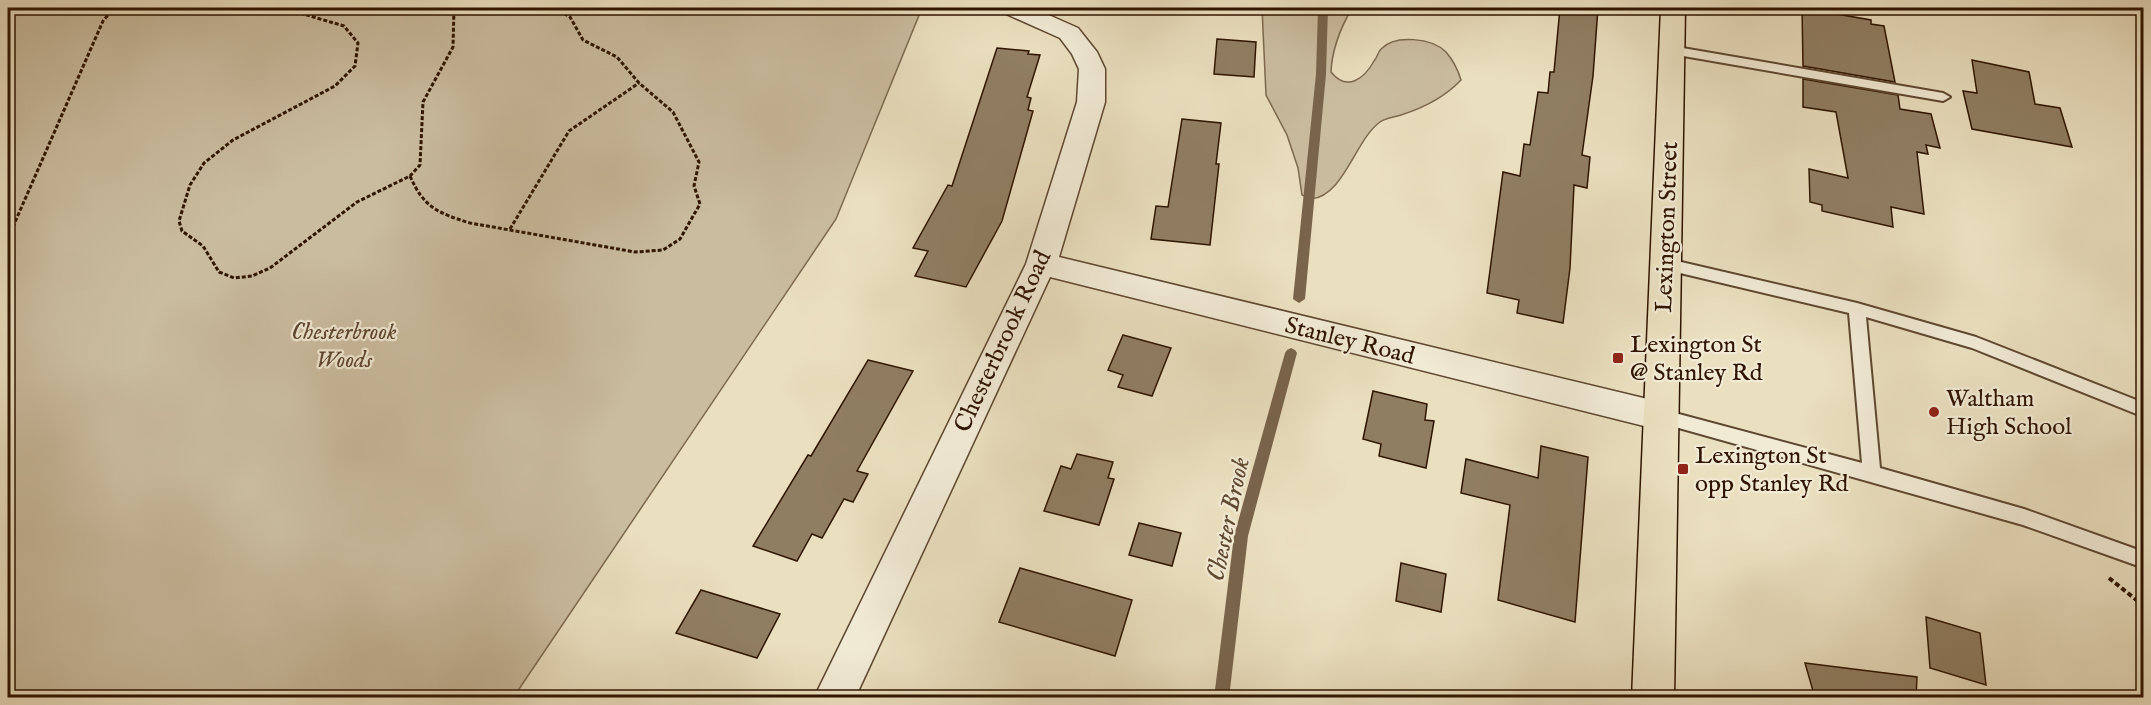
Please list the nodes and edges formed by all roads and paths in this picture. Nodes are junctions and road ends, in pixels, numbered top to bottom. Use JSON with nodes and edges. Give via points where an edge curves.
{"nodes":[{"id":1,"x":114,"y":8,"type":"edge"},
{"id":2,"x":283,"y":8,"type":"edge"},
{"id":3,"x":454,"y":8,"type":"edge"},
{"id":4,"x":555,"y":8,"type":"edge"},
{"id":5,"x":1013,"y":8,"type":"edge"},
{"id":6,"x":1673,"y":8,"type":"edge"},
{"id":7,"x":1671,"y":50,"type":"junction"},
{"id":8,"x":639,"y":83,"type":"junction"},
{"id":9,"x":1943,"y":97,"type":"dead end"},
{"id":10,"x":410,"y":176,"type":"junction"},
{"id":11,"x":16,"y":220,"type":"junction"},
{"id":12,"x":8,"y":225,"type":"edge"},
{"id":13,"x":510,"y":229,"type":"junction"},
{"id":14,"x":8,"y":238,"type":"edge"},
{"id":15,"x":1041,"y":264,"type":"junction"},
{"id":16,"x":1664,"y":264,"type":"junction"},
{"id":17,"x":1857,"y":309,"type":"junction"},
{"id":18,"x":2144,"y":410,"type":"edge"},
{"id":19,"x":1659,"y":416,"type":"junction"},
{"id":20,"x":1872,"y":473,"type":"junction"},
{"id":21,"x":2144,"y":560,"type":"edge"},
{"id":22,"x":2105,"y":575,"type":"dead end"},
{"id":23,"x":2144,"y":606,"type":"edge"},
{"id":24,"x":834,"y":698,"type":"edge"},
{"id":25,"x":1653,"y":698,"type":"edge"}],
"edges":[{"from":1,"to":11,"type":"path","via":[[102,21]]},
{"from":2,"to":10,"type":"path","via":[[344,26],[358,43],[355,66],[335,86],[233,140],[204,163],[190,184],[179,221],[183,231],[203,246],[219,272],[234,278],[252,276],[270,268],[357,202]]},
{"from":3,"to":10,"type":"path","via":[[453,47],[423,102],[420,165]]},
{"from":4,"to":8,"type":"path","via":[[570,17],[583,40],[617,57]]},
{"from":5,"to":15,"type":"street","name":"Chesterbrook Road","via":[[1069,33],[1092,69],[1091,102]]},
{"from":6,"to":7,"type":"main road","name":"Lexington Street"},
{"from":7,"to":9,"type":"lane"},
{"from":7,"to":16,"type":"main road","name":"Lexington Street"},
{"from":8,"to":13,"type":"path","via":[[569,131]]},
{"from":8,"to":13,"type":"path","via":[[673,112],[699,162],[694,186],[700,204],[680,239],[663,250],[635,252]]},
{"from":10,"to":13,"type":"path","via":[[418,197],[444,215]]},
{"from":11,"to":12,"type":"path"},
{"from":11,"to":14,"type":"path"},
{"from":15,"to":19,"type":"street","name":"Stanley Road"},
{"from":15,"to":24,"type":"street","name":"Chesterbrook Road"},
{"from":16,"to":17,"type":"lane"},
{"from":16,"to":19,"type":"main road","name":"Lexington Street"},
{"from":17,"to":18,"type":"lane","via":[[1976,343]]},
{"from":17,"to":20,"type":"lane"},
{"from":19,"to":20,"type":"lane"},
{"from":19,"to":25,"type":"main road","name":"Lexington Street"},
{"from":20,"to":21,"type":"lane","via":[[2024,517]]},
{"from":22,"to":23,"type":"path"}]}
